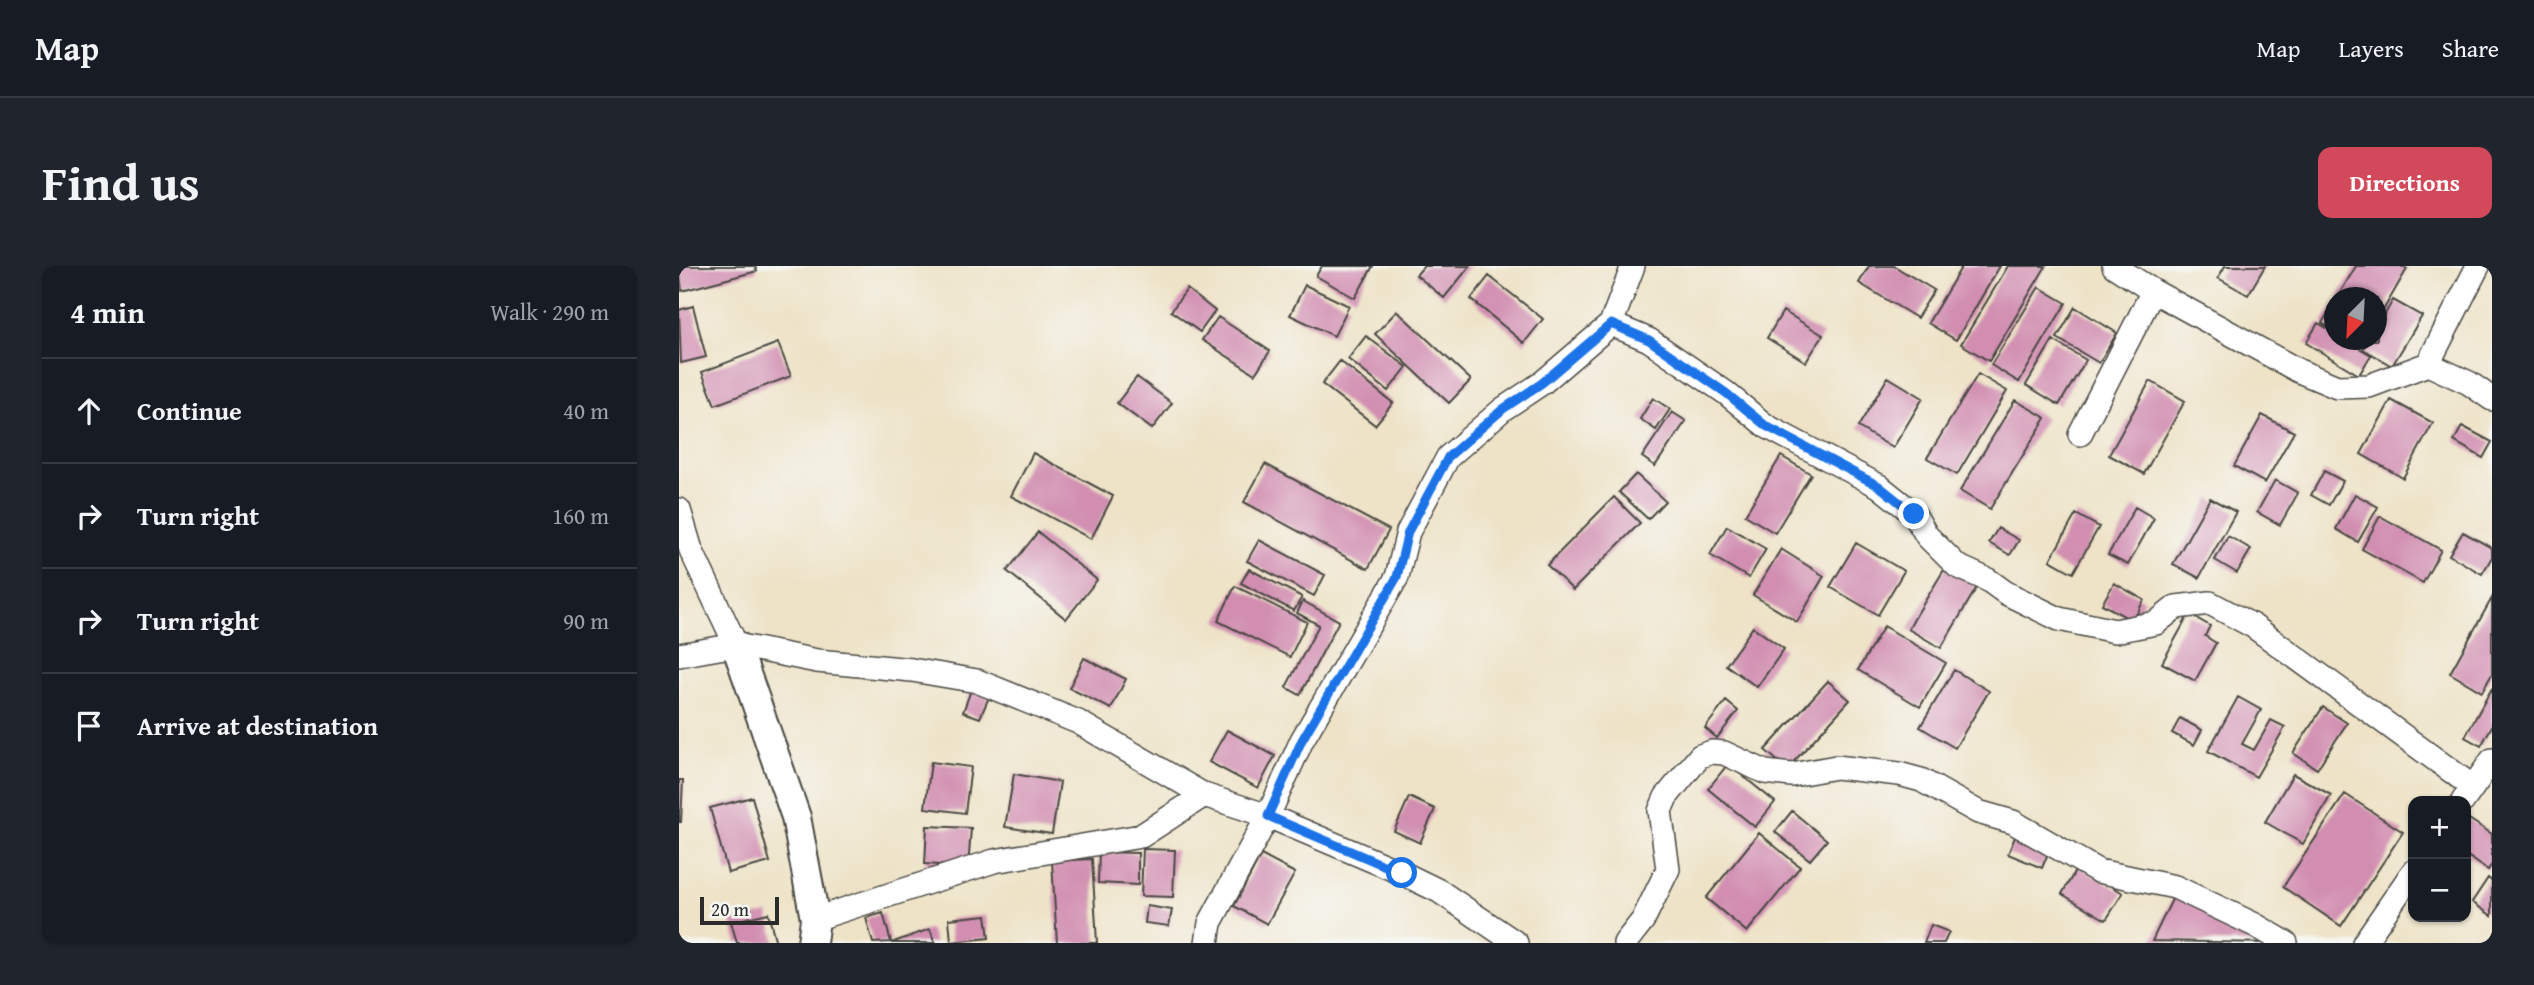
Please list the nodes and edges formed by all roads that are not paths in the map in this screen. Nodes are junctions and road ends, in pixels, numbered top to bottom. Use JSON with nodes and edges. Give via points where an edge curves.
{"nodes":[{"id":1,"x":1633,"y":266,"type":"edge"},
{"id":2,"x":2114,"y":266,"type":"edge"},
{"id":3,"x":2478,"y":266,"type":"edge"},
{"id":4,"x":2153,"y":291,"type":"junction"},
{"id":5,"x":1611,"y":324,"type":"junction"},
{"id":6,"x":2428,"y":364,"type":"junction"},
{"id":7,"x":2492,"y":399,"type":"edge"},
{"id":8,"x":2080,"y":434,"type":"dead end"},
{"id":9,"x":679,"y":510,"type":"edge"},
{"id":10,"x":736,"y":645,"type":"junction"},
{"id":11,"x":679,"y":655,"type":"edge"},
{"id":12,"x":2492,"y":760,"type":"edge"},
{"id":13,"x":2468,"y":794,"type":"edge"},
{"id":14,"x":1204,"y":795,"type":"junction"},
{"id":15,"x":1268,"y":816,"type":"junction"},
{"id":16,"x":2408,"y":879,"type":"edge"},
{"id":17,"x":813,"y":931,"type":"edge"},
{"id":18,"x":1207,"y":943,"type":"edge"},
{"id":19,"x":1516,"y":943,"type":"edge"},
{"id":20,"x":1625,"y":943,"type":"edge"},
{"id":21,"x":2286,"y":943,"type":"edge"},
{"id":22,"x":2364,"y":943,"type":"edge"}],
"edges":[{"from":1,"to":5,"type":"street"},
{"from":2,"to":4,"type":"street"},
{"from":3,"to":6,"type":"street"},
{"from":4,"to":6,"type":"street","via":[[2337,387],[2369,386]]},
{"from":4,"to":8,"type":"street"},
{"from":5,"to":13,"type":"street","via":[[1649,340],[1766,426],[1879,486],[1914,514],[1927,536],[1957,566],[2006,593],[2059,619],[2115,631],[2156,623],[2176,607],[2210,603],[2253,626]]},
{"from":5,"to":15,"type":"street","via":[[1448,457],[1408,532],[1397,577],[1302,740]]},
{"from":6,"to":7,"type":"street"},
{"from":9,"to":10,"type":"street","via":[[691,550]]},
{"from":10,"to":11,"type":"street"},
{"from":10,"to":14,"type":"street","via":[[817,661],[977,681],[1078,722]]},
{"from":10,"to":17,"type":"street","via":[[796,817]]},
{"from":12,"to":13,"type":"street"},
{"from":14,"to":15,"type":"street"},
{"from":14,"to":17,"type":"street","via":[[1141,836],[994,861]]},
{"from":15,"to":18,"type":"street","via":[[1210,923]]},
{"from":15,"to":19,"type":"street","via":[[1439,891]]},
{"from":16,"to":22,"type":"street"},
{"from":20,"to":21,"type":"street","via":[[1643,920],[1668,869],[1660,811],[1666,797],[1700,756],[1712,752],[1765,772],[1792,775],[1836,767],[1921,780],[1978,812],[2014,822],[2098,871],[2175,887]]}]}
